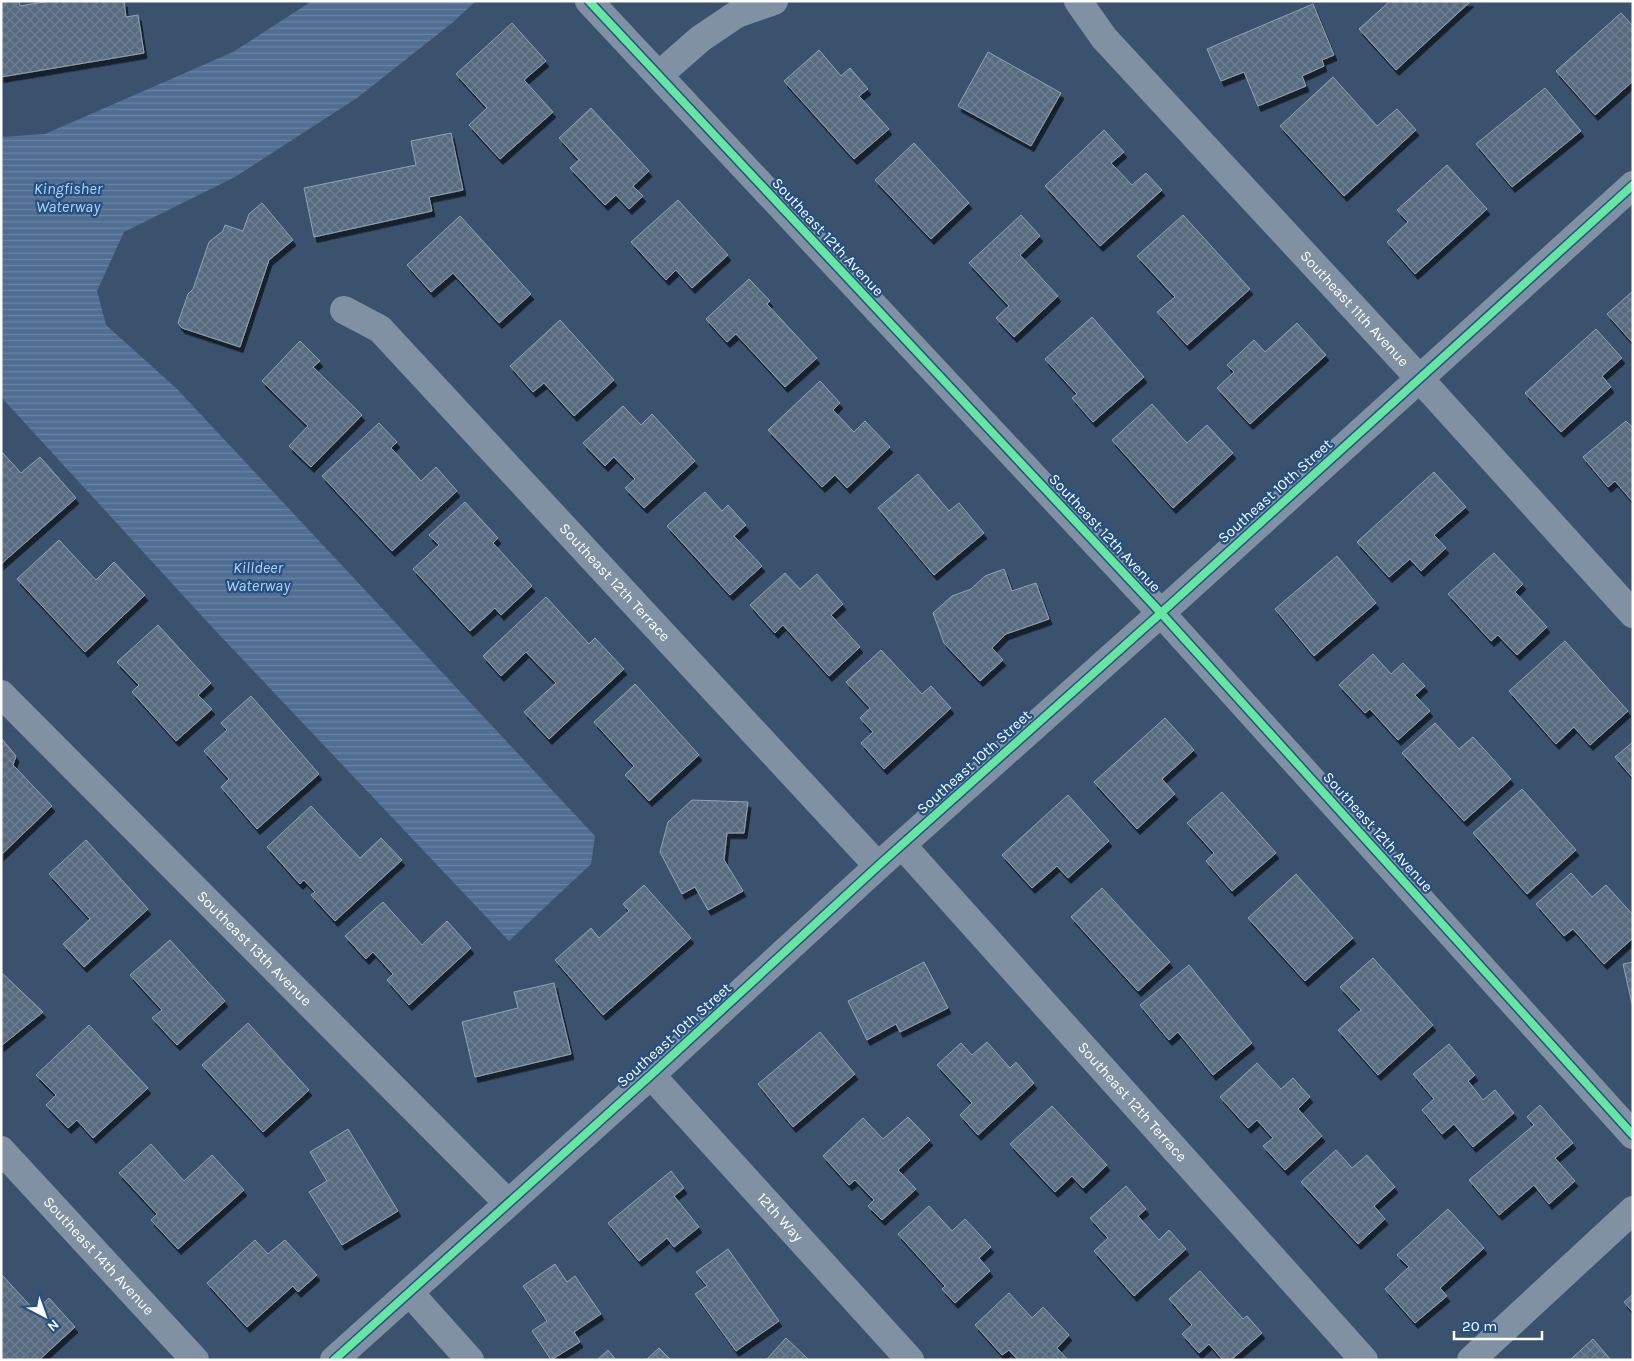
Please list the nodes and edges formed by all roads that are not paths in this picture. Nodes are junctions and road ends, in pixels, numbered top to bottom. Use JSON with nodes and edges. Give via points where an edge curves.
{"nodes":[{"id":1,"x":589,"y":1,"type":"edge"},
{"id":2,"x":774,"y":1,"type":"edge"},
{"id":3,"x":1078,"y":1,"type":"edge"},
{"id":4,"x":658,"y":75,"type":"junction"},
{"id":5,"x":1633,"y":185,"type":"edge"},
{"id":6,"x":344,"y":310,"type":"dead end"},
{"id":7,"x":1419,"y":378,"type":"junction"},
{"id":8,"x":1161,"y":613,"type":"junction"},
{"id":9,"x":1633,"y":614,"type":"edge"},
{"id":10,"x":1,"y":694,"type":"edge"},
{"id":11,"x":902,"y":844,"type":"junction"},
{"id":12,"x":878,"y":866,"type":"junction"},
{"id":13,"x":651,"y":1075,"type":"junction"},
{"id":14,"x":1633,"y":1135,"type":"edge"},
{"id":15,"x":1,"y":1150,"type":"edge"},
{"id":16,"x":508,"y":1203,"type":"junction"},
{"id":17,"x":1633,"y":1210,"type":"edge"},
{"id":18,"x":410,"y":1293,"type":"junction"},
{"id":19,"x":195,"y":1360,"type":"edge"},
{"id":20,"x":334,"y":1360,"type":"edge"},
{"id":21,"x":470,"y":1360,"type":"edge"},
{"id":22,"x":910,"y":1360,"type":"edge"},
{"id":23,"x":1364,"y":1360,"type":"edge"},
{"id":24,"x":1471,"y":1360,"type":"edge"}],
"edges":[{"from":1,"to":4,"type":"street","name":"Southeast 12th Avenue"},
{"from":2,"to":4,"type":"street","via":[[737,14],[700,39]]},
{"from":3,"to":7,"type":"street","name":"Southeast 11th Avenue","via":[[1104,38]]},
{"from":4,"to":8,"type":"street","name":"Southeast 12th Avenue"},
{"from":5,"to":7,"type":"street","name":"Southeast 10th Street"},
{"from":6,"to":12,"type":"street","name":"Southeast 12th Terrace","via":[[380,329]]},
{"from":7,"to":8,"type":"street","name":"Southeast 10th Street"},
{"from":7,"to":9,"type":"street","name":"Southeast 11th Avenue"},
{"from":8,"to":11,"type":"street","name":"Southeast 10th Street"},
{"from":8,"to":14,"type":"street","name":"Southeast 12th Avenue"},
{"from":10,"to":16,"type":"street","name":"Southeast 13th Avenue"},
{"from":11,"to":12,"type":"street","name":"Southeast 10th Street"},
{"from":11,"to":23,"type":"street","name":"Southeast 12th Terrace"},
{"from":12,"to":13,"type":"street","name":"Southeast 10th Street"},
{"from":13,"to":16,"type":"street","name":"Southeast 10th Street"},
{"from":13,"to":22,"type":"street","name":"12th Way"},
{"from":15,"to":19,"type":"street","name":"Southeast 14th Avenue"},
{"from":16,"to":18,"type":"street","name":"Southeast 10th Street"},
{"from":17,"to":24,"type":"street"},
{"from":18,"to":20,"type":"street","name":"Southeast 10th Street"},
{"from":18,"to":21,"type":"street"}]}
